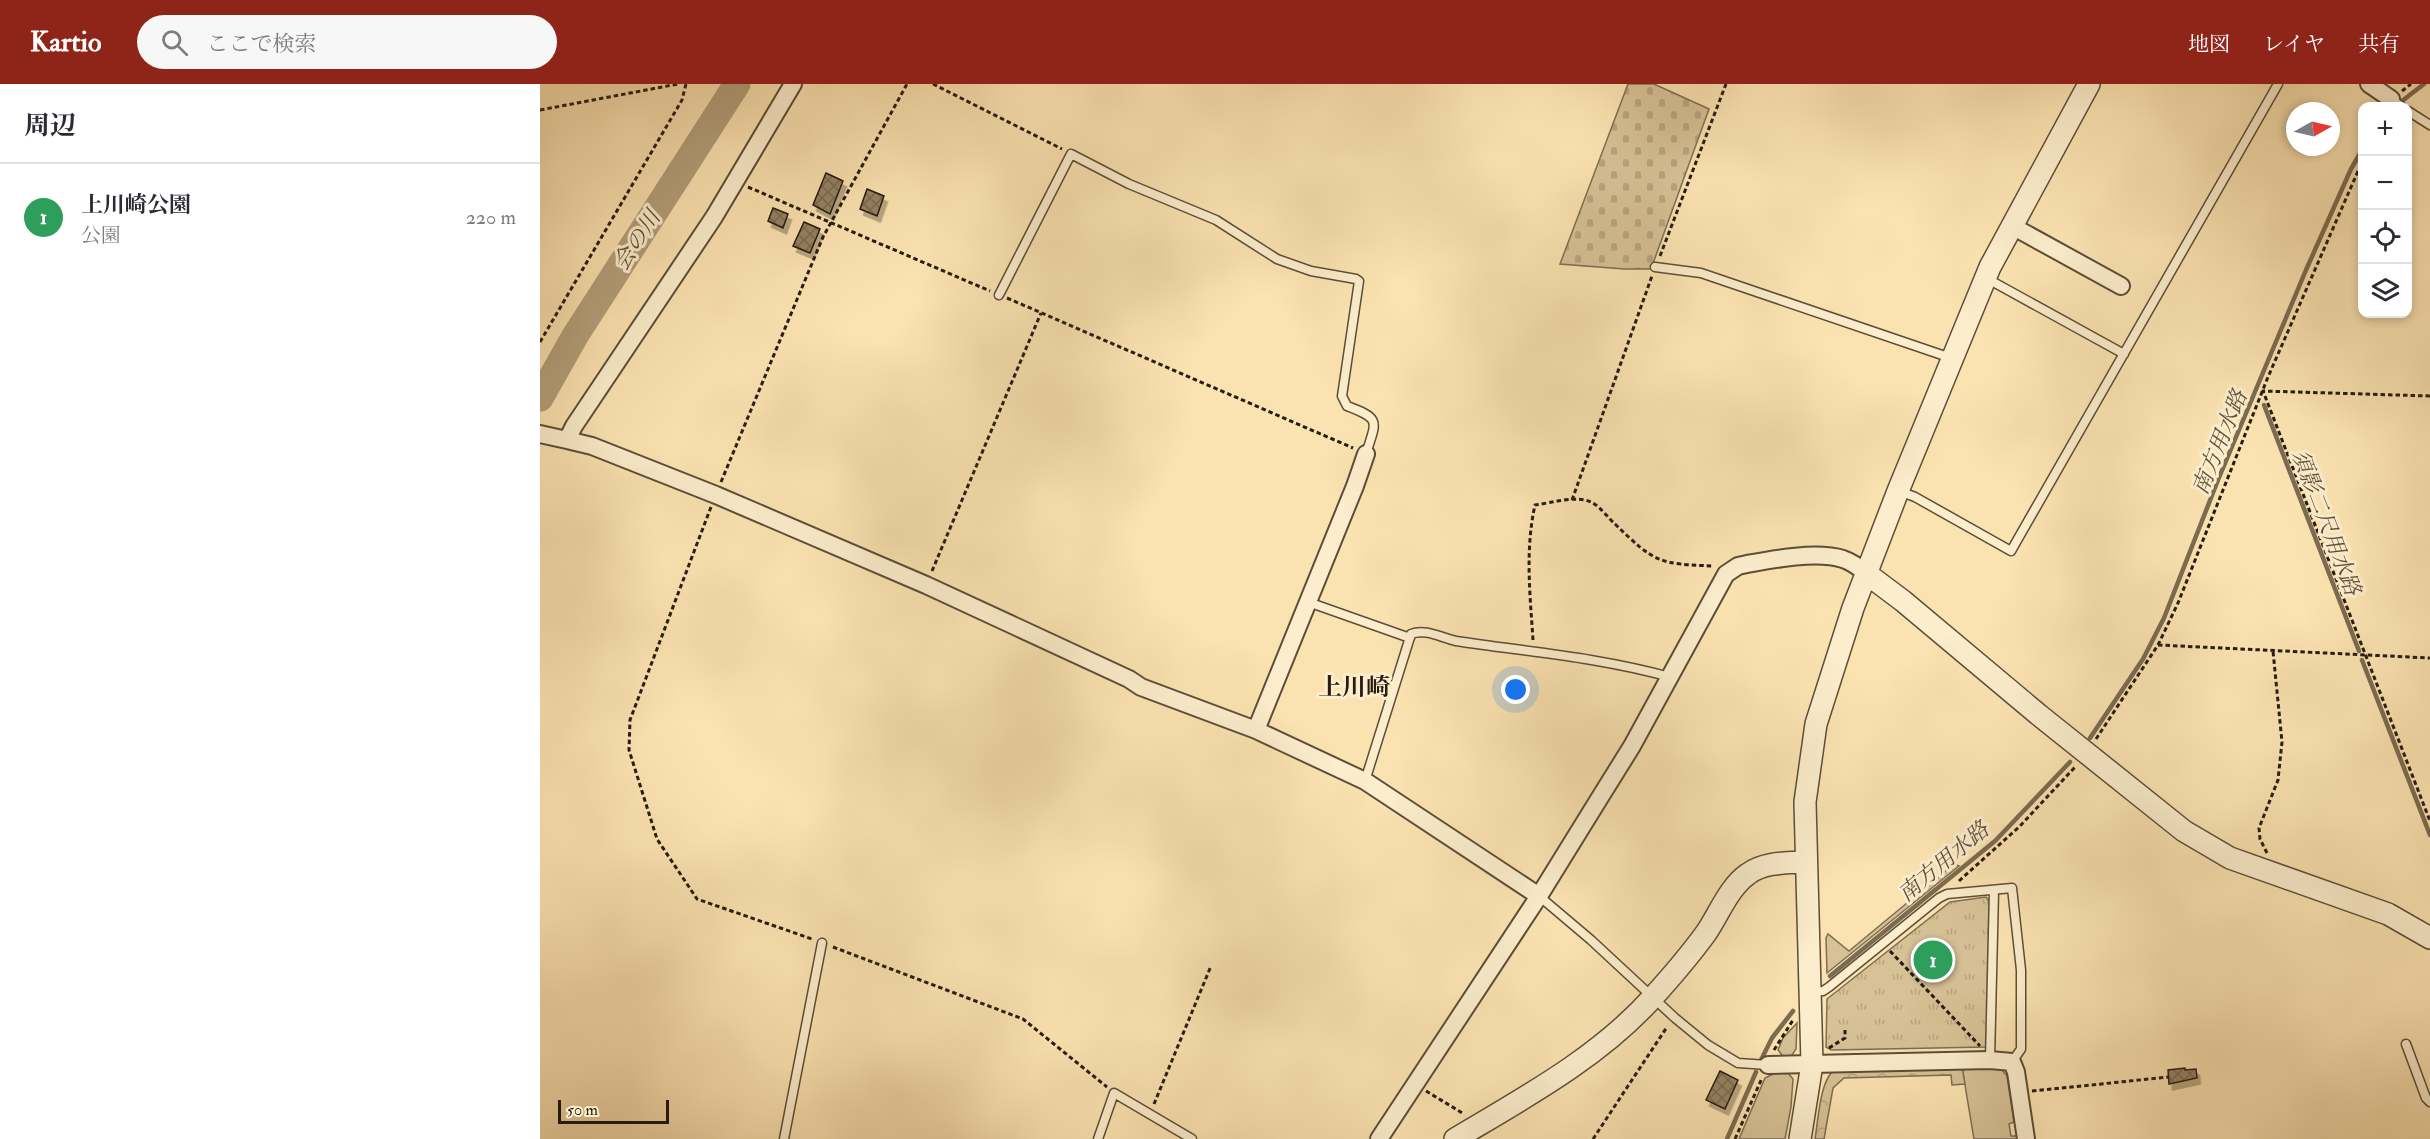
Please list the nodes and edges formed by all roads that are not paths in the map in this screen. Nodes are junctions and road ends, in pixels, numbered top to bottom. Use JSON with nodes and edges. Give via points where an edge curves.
{"nodes":[{"id":1,"x":793,"y":84,"type":"edge"},
{"id":2,"x":2089,"y":84,"type":"edge"},
{"id":3,"x":2278,"y":84,"type":"edge"},
{"id":4,"x":2369,"y":84,"type":"edge"},
{"id":5,"x":2395,"y":102,"type":"edge"},
{"id":6,"x":2412,"y":114,"type":"edge"},
{"id":7,"x":2430,"y":125,"type":"edge"},
{"id":8,"x":2012,"y":226,"type":"junction"},
{"id":9,"x":1655,"y":267,"type":"road end"},
{"id":10,"x":1986,"y":278,"type":"junction"},
{"id":11,"x":2121,"y":286,"type":"dead end"},
{"id":12,"x":999,"y":295,"type":"road end"},
{"id":13,"x":2124,"y":354,"type":"junction"},
{"id":14,"x":1952,"y":359,"type":"junction"},
{"id":15,"x":540,"y":434,"type":"edge"},
{"id":16,"x":567,"y":440,"type":"junction"},
{"id":17,"x":1366,"y":454,"type":"joint"},
{"id":18,"x":1898,"y":491,"type":"junction"},
{"id":19,"x":1867,"y":574,"type":"junction"},
{"id":20,"x":1308,"y":602,"type":"junction"},
{"id":21,"x":1410,"y":638,"type":"junction"},
{"id":22,"x":1670,"y":677,"type":"junction"},
{"id":23,"x":1256,"y":730,"type":"junction"},
{"id":24,"x":1365,"y":781,"type":"junction"},
{"id":25,"x":1805,"y":862,"type":"junction"},
{"id":26,"x":1994,"y":891,"type":"junction"},
{"id":27,"x":1539,"y":896,"type":"junction"},
{"id":28,"x":2430,"y":938,"type":"edge"},
{"id":29,"x":822,"y":943,"type":"road end"},
{"id":30,"x":1810,"y":992,"type":"junction"},
{"id":31,"x":1653,"y":998,"type":"junction"},
{"id":32,"x":2406,"y":1044,"type":"dead end"},
{"id":33,"x":1986,"y":1055,"type":"junction"},
{"id":34,"x":1818,"y":1058,"type":"junction"},
{"id":35,"x":2012,"y":1062,"type":"junction"},
{"id":36,"x":1767,"y":1065,"type":"joint"},
{"id":37,"x":2430,"y":1102,"type":"edge"},
{"id":38,"x":784,"y":1139,"type":"edge"},
{"id":39,"x":1098,"y":1139,"type":"edge"},
{"id":40,"x":1192,"y":1139,"type":"edge"},
{"id":41,"x":1379,"y":1139,"type":"edge"},
{"id":42,"x":1455,"y":1139,"type":"edge"},
{"id":43,"x":1800,"y":1139,"type":"edge"},
{"id":44,"x":2026,"y":1139,"type":"edge"}],
"edges":[{"from":1,"to":16,"type":"street","via":[[714,217]]},
{"from":2,"to":8,"type":"street"},
{"from":3,"to":13,"type":"lane"},
{"from":4,"to":5,"type":"street"},
{"from":6,"to":7,"type":"lane"},
{"from":8,"to":10,"type":"street"},
{"from":8,"to":11,"type":"street"},
{"from":9,"to":14,"type":"lane","via":[[1701,273]]},
{"from":10,"to":13,"type":"lane"},
{"from":10,"to":14,"type":"street"},
{"from":12,"to":17,"type":"lane","via":[[1071,154],[1129,184],[1216,220],[1277,259],[1359,282],[1342,396],[1347,406],[1374,420]]},
{"from":13,"to":18,"type":"lane","via":[[2011,551]]},
{"from":14,"to":18,"type":"street"},
{"from":15,"to":16,"type":"street"},
{"from":16,"to":23,"type":"street","via":[[592,446],[716,495],[926,585],[1141,687]]},
{"from":17,"to":20,"type":"street"},
{"from":18,"to":19,"type":"street"},
{"from":19,"to":22,"type":"street","via":[[1843,559],[1818,556],[1747,564],[1730,571]]},
{"from":19,"to":25,"type":"street","via":[[1836,654],[1815,724],[1806,783]]},
{"from":19,"to":28,"type":"street","via":[[2184,831],[2230,858],[2388,914]]},
{"from":20,"to":21,"type":"lane"},
{"from":20,"to":23,"type":"street"},
{"from":21,"to":22,"type":"lane","via":[[1418,632],[1605,661]]},
{"from":21,"to":24,"type":"lane"},
{"from":22,"to":27,"type":"street"},
{"from":23,"to":24,"type":"street"},
{"from":24,"to":27,"type":"street"},
{"from":25,"to":30,"type":"street"},
{"from":25,"to":31,"type":"street","via":[[1764,866],[1742,878],[1687,958]]},
{"from":26,"to":30,"type":"lane","via":[[1947,894],[1829,987]]},
{"from":26,"to":33,"type":"lane"},
{"from":26,"to":35,"type":"lane","via":[[2012,888],[2020,958],[2021,1049]]},
{"from":27,"to":31,"type":"lane"},
{"from":27,"to":41,"type":"street"},
{"from":29,"to":38,"type":"lane"},
{"from":30,"to":34,"type":"street"},
{"from":31,"to":36,"type":"lane","via":[[1731,1061]]},
{"from":31,"to":42,"type":"street","via":[[1575,1064]]},
{"from":32,"to":37,"type":"lane"},
{"from":33,"to":34,"type":"street"},
{"from":33,"to":35,"type":"street"},
{"from":34,"to":36,"type":"street"},
{"from":34,"to":43,"type":"street"},
{"from":35,"to":44,"type":"street"},
{"from":39,"to":40,"type":"lane","via":[[1114,1094]]}]}
